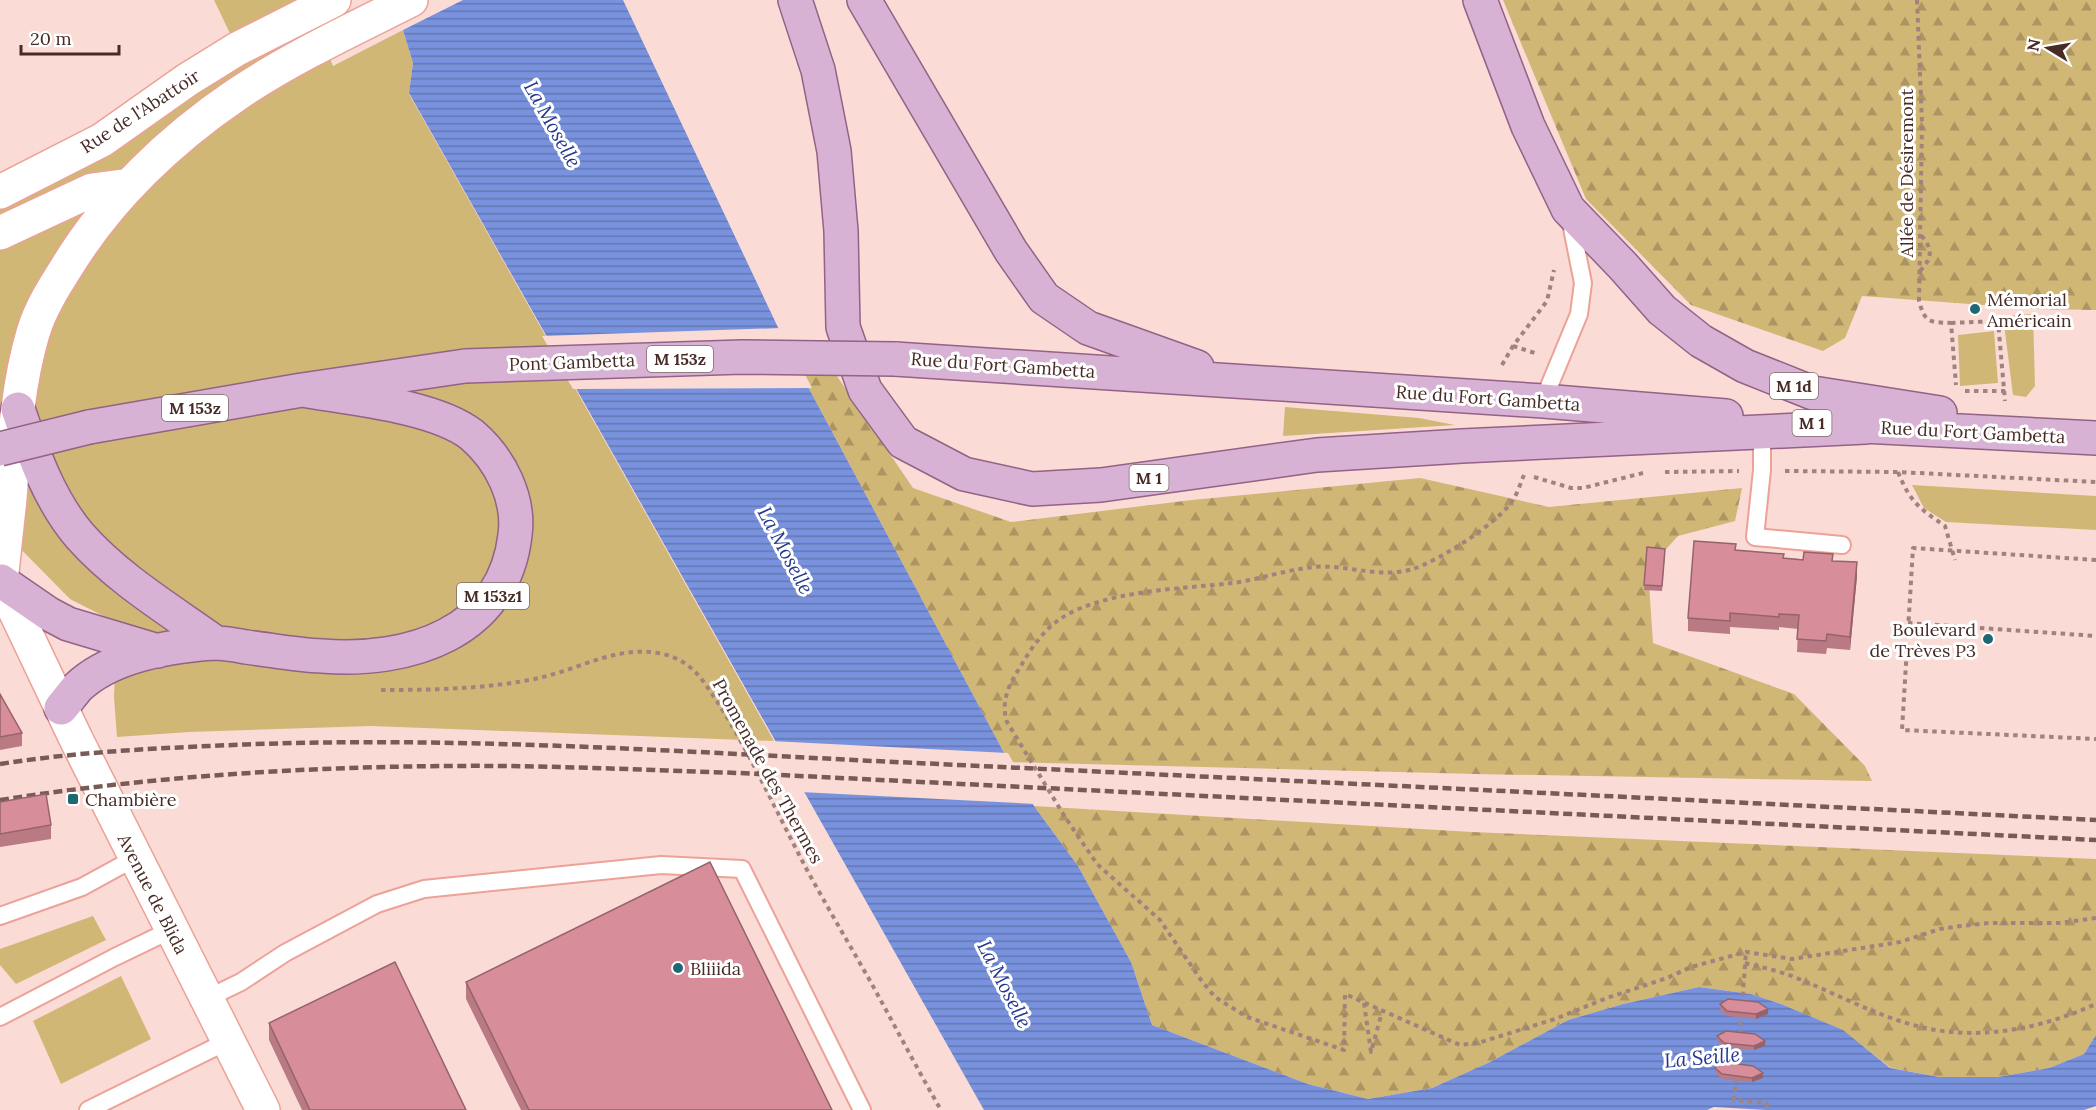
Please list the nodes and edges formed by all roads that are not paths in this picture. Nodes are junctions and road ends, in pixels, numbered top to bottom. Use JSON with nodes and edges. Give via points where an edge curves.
{"nodes":[{"id":1,"x":411,"y":0,"type":"edge"},
{"id":2,"x":795,"y":0,"type":"edge"},
{"id":3,"x":864,"y":0,"type":"edge"},
{"id":4,"x":1480,"y":0,"type":"edge"},
{"id":5,"x":323,"y":6,"type":"edge"},
{"id":6,"x":130,"y":186,"type":"junction"},
{"id":7,"x":0,"y":192,"type":"edge"},
{"id":8,"x":1568,"y":208,"type":"junction"},
{"id":9,"x":0,"y":233,"type":"edge"},
{"id":10,"x":895,"y":359,"type":"joint"},
{"id":11,"x":1234,"y":381,"type":"junction"},
{"id":12,"x":302,"y":390,"type":"junction"},
{"id":13,"x":1543,"y":401,"type":"junction"},
{"id":14,"x":18,"y":409,"type":"junction"},
{"id":15,"x":1866,"y":427,"type":"junction"},
{"id":16,"x":1762,"y":432,"type":"junction"},
{"id":17,"x":2089,"y":438,"type":"edge"},
{"id":18,"x":0,"y":449,"type":"edge"},
{"id":19,"x":1842,"y":544,"type":"dead end"},
{"id":20,"x":0,"y":580,"type":"edge"},
{"id":21,"x":216,"y":643,"type":"junction"},
{"id":22,"x":158,"y":651,"type":"junction"},
{"id":23,"x":61,"y":708,"type":"junction"},
{"id":24,"x":135,"y":858,"type":"junction"},
{"id":25,"x":0,"y":916,"type":"edge"},
{"id":26,"x":171,"y":930,"type":"junction"},
{"id":27,"x":206,"y":999,"type":"junction"},
{"id":28,"x":0,"y":1017,"type":"edge"},
{"id":29,"x":228,"y":1041,"type":"junction"},
{"id":30,"x":88,"y":1110,"type":"edge"},
{"id":31,"x":263,"y":1110,"type":"edge"},
{"id":32,"x":862,"y":1110,"type":"edge"}],
"edges":[{"from":1,"to":6,"type":"main road","via":[[236,95],[179,138]]},
{"from":2,"to":16,"type":"main road","number":"M 1","via":[[818,70],[834,151],[843,327],[865,390],[903,442],[964,474],[1032,489],[1055,488],[1317,455]]},
{"from":3,"to":11,"type":"main road","number":"M 1","via":[[1011,250],[1044,298],[1088,328]]},
{"from":4,"to":8,"type":"main road","number":"M 1d","via":[[1528,126]]},
{"from":5,"to":7,"type":"main road","name":"Rue de l'Abattoir","via":[[237,49],[102,140]]},
{"from":6,"to":9,"type":"main road","via":[[92,189]]},
{"from":6,"to":14,"type":"main road","via":[[82,241],[47,299],[33,330]]},
{"from":8,"to":13,"type":"lane","number":"M 1d","via":[[1583,282],[1579,314]]},
{"from":8,"to":17,"type":"main road","number":"M 1d","via":[[1662,310],[1701,341],[1745,366],[1813,393]]},
{"from":10,"to":11,"type":"main road","name":"Rue du Fort Gambetta","number":"M 153z"},
{"from":10,"to":12,"type":"main road","name":"Pont Gambetta","number":"M 153z","bridge":true,"via":[[742,357],[465,366]]},
{"from":11,"to":13,"type":"main road","name":"Rue du Fort Gambetta","number":"M 1"},
{"from":12,"to":18,"type":"main road","number":"M 153z","bridge":true,"via":[[89,427]]},
{"from":12,"to":21,"type":"main road","number":"M 153z1","via":[[417,412],[465,430],[481,443],[504,475],[512,498],[517,523],[507,571],[481,612],[459,629],[409,649],[368,656],[323,657]]},
{"from":13,"to":15,"type":"main road","name":"Rue du Fort Gambetta","number":"M 1"},
{"from":14,"to":20,"type":"main road"},
{"from":14,"to":21,"type":"main road","number":"M 153z1","via":[[44,478],[79,535],[111,566]]},
{"from":15,"to":16,"type":"main road","number":"M 1"},
{"from":15,"to":17,"type":"main road","name":"Rue du Fort Gambetta","number":"M 1"},
{"from":16,"to":19,"type":"lane","via":[[1755,537]]},
{"from":20,"to":22,"type":"main road","number":"M 153z1","via":[[68,624]]},
{"from":20,"to":23,"type":"main road","name":"Avenue de Blida"},
{"from":21,"to":22,"type":"main road","number":"M 153z1"},
{"from":22,"to":23,"type":"main road","number":"M 153z1","via":[[99,672]]},
{"from":23,"to":24,"type":"main road","name":"Avenue de Blida"},
{"from":24,"to":25,"type":"lane","via":[[82,887]]},
{"from":24,"to":26,"type":"main road","name":"Avenue de Blida"},
{"from":26,"to":27,"type":"main road","name":"Avenue de Blida"},
{"from":26,"to":28,"type":"lane"},
{"from":27,"to":29,"type":"main road","name":"Avenue de Blida"},
{"from":27,"to":32,"type":"lane","via":[[377,904],[424,889],[661,865],[742,869]]},
{"from":29,"to":30,"type":"lane"},
{"from":29,"to":31,"type":"main road","name":"Avenue de Blida"}]}
